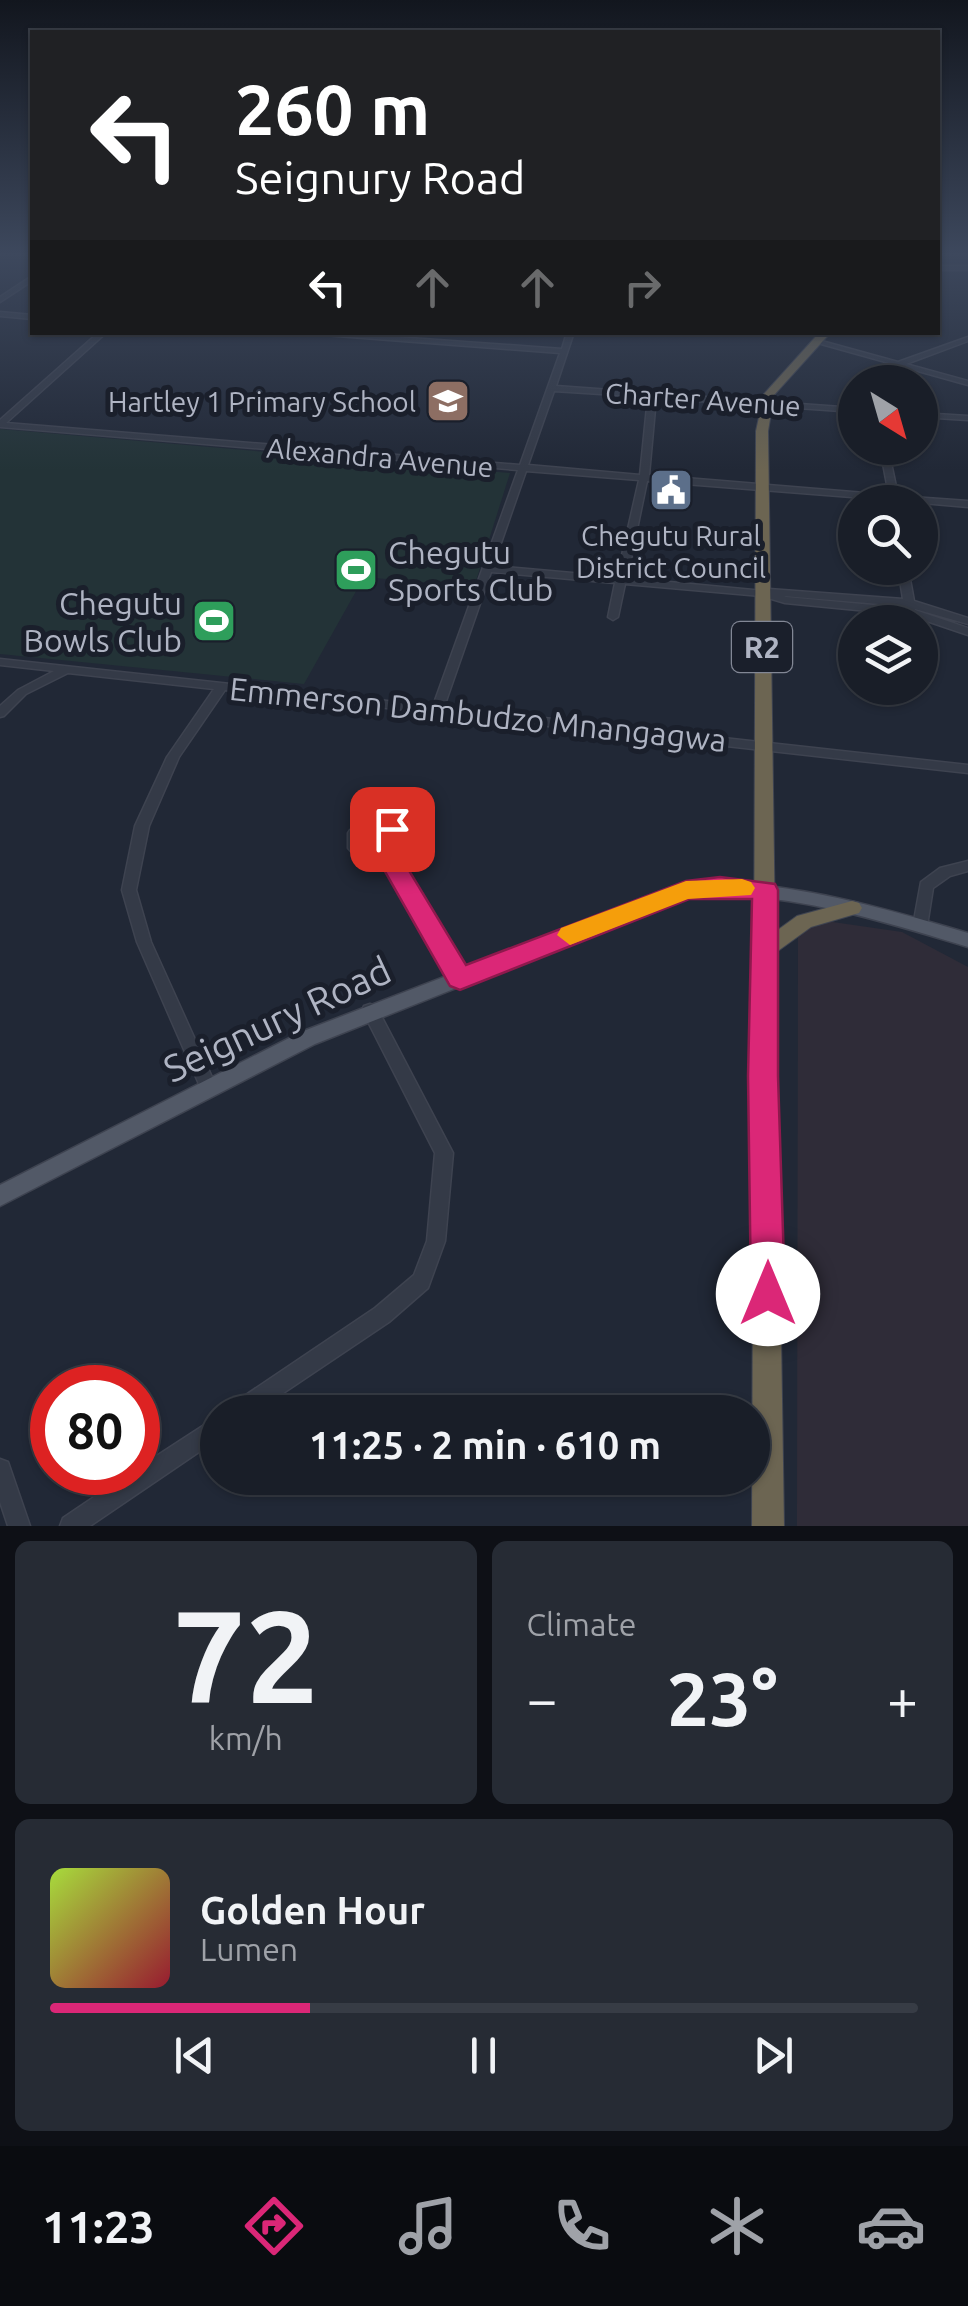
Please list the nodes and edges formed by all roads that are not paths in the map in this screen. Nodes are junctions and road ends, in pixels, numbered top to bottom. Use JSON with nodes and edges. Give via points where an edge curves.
{"nodes":[{"id":1,"x":101,"y":335,"type":"edge"},
{"id":2,"x":365,"y":335,"type":"edge"},
{"id":3,"x":570,"y":335,"type":"edge"},
{"id":4,"x":822,"y":337,"type":"edge"},
{"id":5,"x":968,"y":339,"type":"edge"},
{"id":6,"x":565,"y":351,"type":"junction"},
{"id":7,"x":895,"y":364,"type":"junction"},
{"id":8,"x":968,"y":382,"type":"edge"},
{"id":9,"x":550,"y":388,"type":"junction"},
{"id":10,"x":652,"y":396,"type":"junction"},
{"id":11,"x":766,"y":404,"type":"junction"},
{"id":12,"x":838,"y":409,"type":"edge"},
{"id":13,"x":938,"y":416,"type":"edge"},
{"id":14,"x":968,"y":418,"type":"edge"},
{"id":15,"x":0,"y":425,"type":"edge"},
{"id":16,"x":523,"y":469,"type":"junction"},
{"id":17,"x":644,"y":476,"type":"junction"},
{"id":18,"x":761,"y":489,"type":"junction"},
{"id":19,"x":838,"y":495,"type":"edge"},
{"id":20,"x":938,"y":502,"type":"edge"},
{"id":21,"x":968,"y":504,"type":"edge"},
{"id":22,"x":488,"y":569,"type":"junction"},
{"id":23,"x":618,"y":582,"type":"junction"},
{"id":24,"x":762,"y":593,"type":"junction"},
{"id":25,"x":862,"y":605,"type":"edge"},
{"id":26,"x":938,"y":614,"type":"edge"},
{"id":27,"x":613,"y":617,"type":"dead end"},
{"id":28,"x":938,"y":620,"type":"edge"},
{"id":29,"x":968,"y":621,"type":"edge"},
{"id":30,"x":968,"y":632,"type":"edge"},
{"id":31,"x":0,"y":662,"type":"edge"},
{"id":32,"x":67,"y":670,"type":"junction"},
{"id":33,"x":221,"y":687,"type":"junction"},
{"id":34,"x":438,"y":708,"type":"junction"},
{"id":35,"x":0,"y":713,"type":"edge"},
{"id":36,"x":765,"y":744,"type":"junction"},
{"id":37,"x":968,"y":769,"type":"edge"},
{"id":38,"x":386,"y":852,"type":"dead end"},
{"id":39,"x":968,"y":866,"type":"edge"},
{"id":40,"x":766,"y":890,"type":"junction"},
{"id":41,"x":852,"y":908,"type":"junction"},
{"id":42,"x":920,"y":926,"type":"junction"},
{"id":43,"x":968,"y":940,"type":"edge"},
{"id":44,"x":765,"y":950,"type":"junction"},
{"id":45,"x":460,"y":979,"type":"junction"},
{"id":46,"x":370,"y":1010,"type":"junction"},
{"id":47,"x":208,"y":1086,"type":"junction"},
{"id":48,"x":0,"y":1196,"type":"edge"},
{"id":49,"x":263,"y":1395,"type":"edge"},
{"id":50,"x":200,"y":1438,"type":"edge"},
{"id":51,"x":0,"y":1470,"type":"edge"},
{"id":52,"x":19,"y":1526,"type":"edge"},
{"id":53,"x":71,"y":1526,"type":"edge"},
{"id":54,"x":768,"y":1526,"type":"edge"}],
"edges":[{"from":1,"to":15,"type":"street"},
{"from":2,"to":6,"type":"street"},
{"from":3,"to":6,"type":"street"},
{"from":4,"to":7,"type":"street"},
{"from":4,"to":11,"type":"highway"},
{"from":5,"to":7,"type":"street"},
{"from":6,"to":9,"type":"street"},
{"from":7,"to":8,"type":"street"},
{"from":9,"to":10,"type":"street","name":"Charter Avenue"},
{"from":9,"to":16,"type":"street"},
{"from":10,"to":11,"type":"street","name":"Charter Avenue"},
{"from":10,"to":17,"type":"street"},
{"from":11,"to":12,"type":"street","name":"Charter Avenue"},
{"from":11,"to":18,"type":"highway","number":"R2"},
{"from":13,"to":14,"type":"street"},
{"from":15,"to":16,"type":"street","name":"Alexandra Avenue"},
{"from":16,"to":17,"type":"street","name":"Alexandra Avenue"},
{"from":16,"to":22,"type":"street"},
{"from":17,"to":18,"type":"street","name":"Alexandra Avenue"},
{"from":17,"to":23,"type":"street"},
{"from":18,"to":19,"type":"street","name":"Alexandra Avenue"},
{"from":18,"to":24,"type":"highway","number":"R2"},
{"from":20,"to":21,"type":"street","name":"Alexandra Avenue"},
{"from":22,"to":23,"type":"street"},
{"from":22,"to":34,"type":"street"},
{"from":23,"to":24,"type":"street"},
{"from":23,"to":27,"type":"street"},
{"from":24,"to":25,"type":"street"},
{"from":24,"to":36,"type":"highway","number":"R2"},
{"from":26,"to":29,"type":"street"},
{"from":28,"to":30,"type":"street"},
{"from":31,"to":32,"type":"street","name":"Emmerson Dambudzo Mnangagwa"},
{"from":32,"to":33,"type":"street","name":"Emmerson Dambudzo Mnangagwa"},
{"from":32,"to":35,"type":"street","via":[[22,692]]},
{"from":33,"to":34,"type":"street","name":"Emmerson Dambudzo Mnangagwa"},
{"from":33,"to":47,"type":"street","via":[[172,757],[142,826],[129,890],[144,942]]},
{"from":34,"to":36,"type":"street","name":"Emmerson Dambudzo Mnangagwa"},
{"from":36,"to":37,"type":"street","name":"Emmerson Dambudzo Mnangagwa"},
{"from":36,"to":40,"type":"highway","number":"R2"},
{"from":38,"to":45,"type":"street"},
{"from":39,"to":42,"type":"street","via":[[926,886]]},
{"from":40,"to":41,"type":"main road","name":"Seignury Road"},
{"from":40,"to":44,"type":"highway","number":"R2"},
{"from":40,"to":45,"type":"main road","name":"Seignury Road","via":[[686,890]]},
{"from":41,"to":42,"type":"main road","name":"Seignury Road"},
{"from":41,"to":44,"type":"highway","via":[[804,922]]},
{"from":42,"to":43,"type":"main road","name":"Seignury Road"},
{"from":44,"to":54,"type":"highway","number":"R2"},
{"from":45,"to":46,"type":"main road","name":"Seignury Road"},
{"from":46,"to":47,"type":"main road","name":"Seignury Road"},
{"from":46,"to":49,"type":"street","via":[[444,1154],[436,1241],[420,1281],[382,1315]]},
{"from":47,"to":48,"type":"main road","name":"Seignury Road"},
{"from":50,"to":53,"type":"street"},
{"from":51,"to":52,"type":"street"}]}
